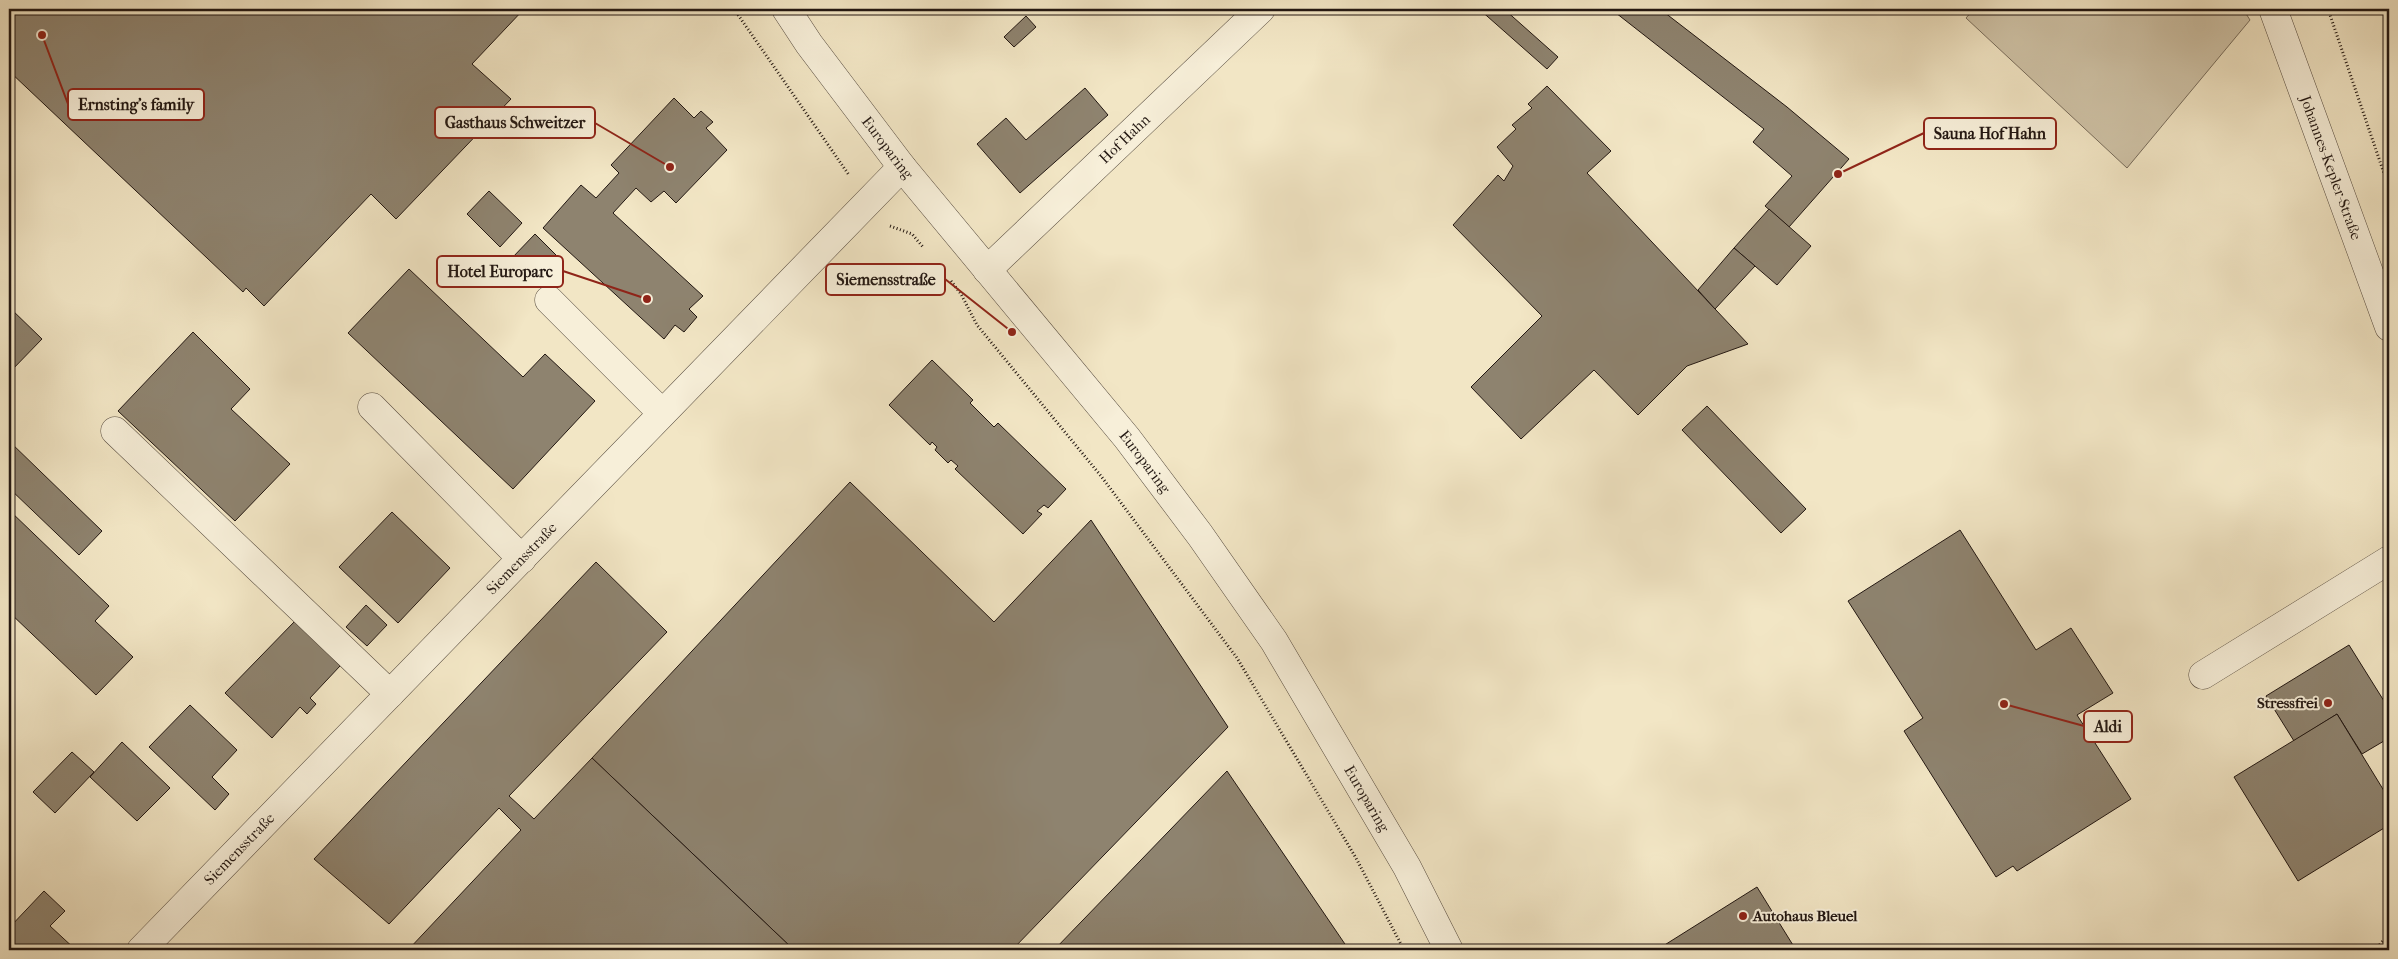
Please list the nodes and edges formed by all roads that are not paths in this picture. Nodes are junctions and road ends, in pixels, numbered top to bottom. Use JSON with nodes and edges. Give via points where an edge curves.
{"nodes":[{"id":1,"x":786,"y":9,"type":"edge"},
{"id":2,"x":1261,"y":9,"type":"edge"},
{"id":3,"x":2273,"y":9,"type":"edge"},
{"id":4,"x":902,"y":167,"type":"junction"},
{"id":5,"x":987,"y":270,"type":"junction"},
{"id":6,"x":549,"y":300,"type":"dead end"},
{"id":7,"x":2388,"y":318,"type":"edge"},
{"id":8,"x":372,"y":407,"type":"dead end"},
{"id":9,"x":662,"y":413,"type":"junction"},
{"id":10,"x":115,"y":431,"type":"dead end"},
{"id":11,"x":522,"y":558,"type":"junction"},
{"id":12,"x":2389,"y":560,"type":"edge"},
{"id":13,"x":2203,"y":675,"type":"dead end"},
{"id":14,"x":390,"y":694,"type":"junction"},
{"id":15,"x":142,"y":950,"type":"edge"},
{"id":16,"x":1449,"y":950,"type":"edge"}],
"edges":[{"from":1,"to":4,"type":"street","name":"Europaring","via":[[808,44]]},
{"from":2,"to":5,"type":"street","name":"Hof Hahn"},
{"from":3,"to":7,"type":"street","name":"Johannes-Kepler-Straße"},
{"from":4,"to":5,"type":"street","name":"Europaring"},
{"from":4,"to":9,"type":"street","name":"Siemensstraße"},
{"from":5,"to":16,"type":"street","name":"Europaring","via":[[1127,438],[1200,535],[1274,642],[1407,867]]},
{"from":6,"to":9,"type":"street"},
{"from":8,"to":11,"type":"street"},
{"from":9,"to":11,"type":"street","name":"Siemensstraße"},
{"from":10,"to":14,"type":"street"},
{"from":11,"to":14,"type":"street","name":"Siemensstraße"},
{"from":12,"to":13,"type":"street"},
{"from":14,"to":15,"type":"street","name":"Siemensstraße"}]}
